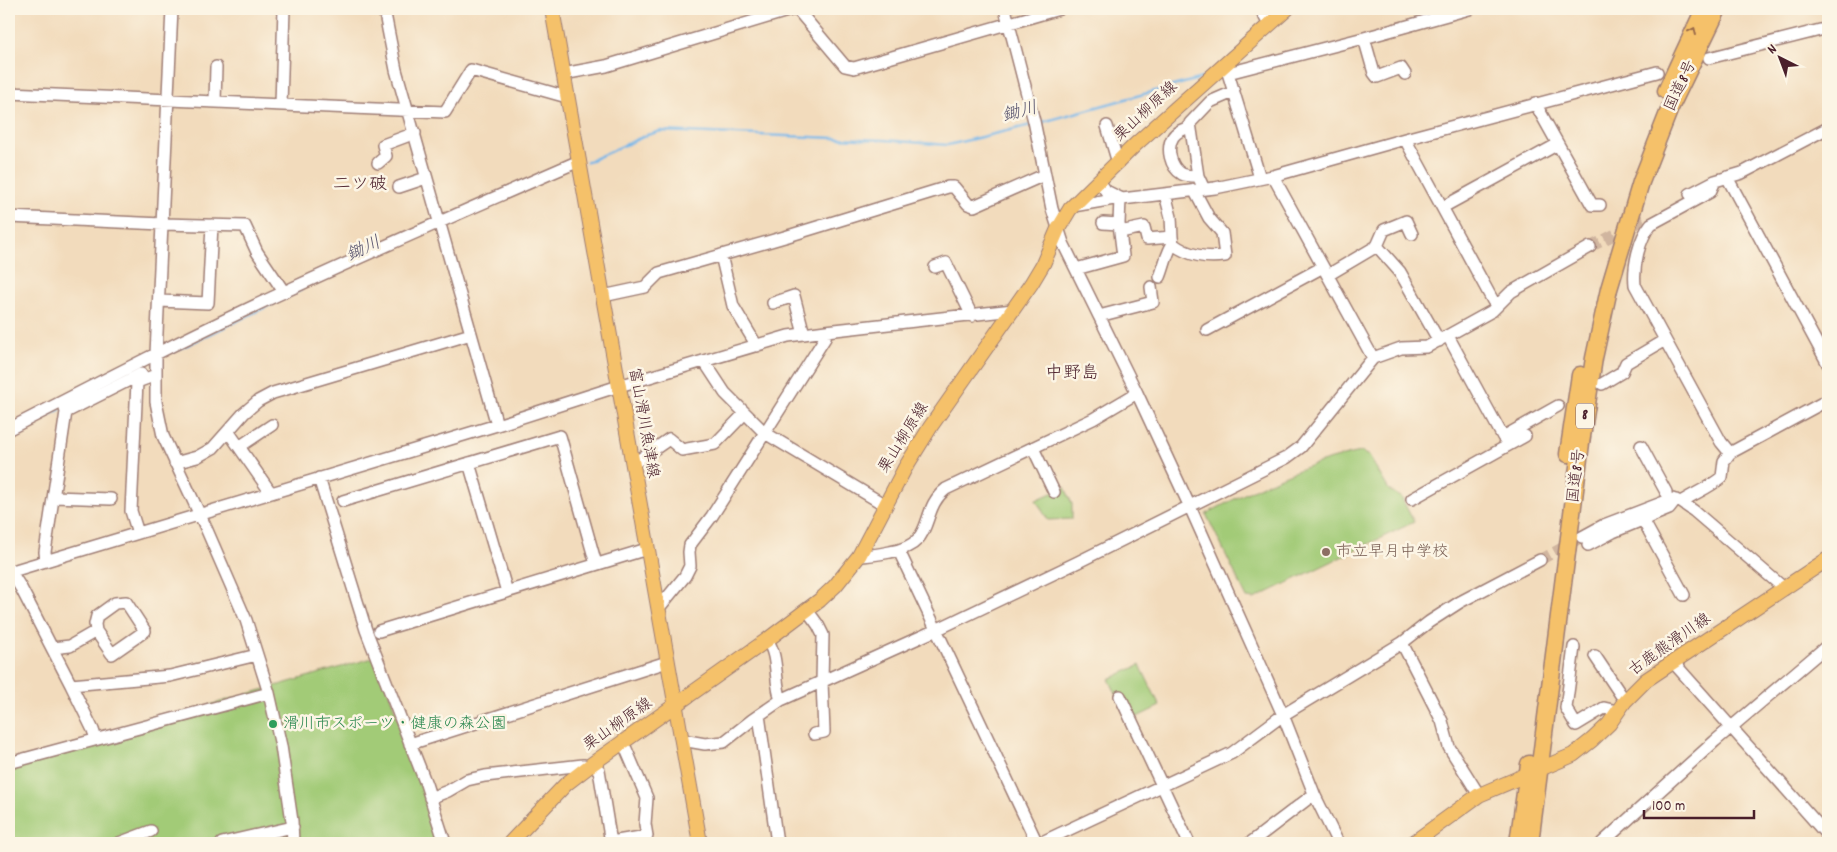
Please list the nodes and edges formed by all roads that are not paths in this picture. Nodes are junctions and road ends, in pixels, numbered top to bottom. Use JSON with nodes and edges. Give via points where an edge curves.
{"nodes":[{"id":1,"x":172,"y":9,"type":"edge"},
{"id":2,"x":284,"y":9,"type":"edge"},
{"id":3,"x":384,"y":9,"type":"edge"},
{"id":4,"x":552,"y":9,"type":"edge"},
{"id":5,"x":796,"y":9,"type":"edge"},
{"id":6,"x":1005,"y":9,"type":"edge"},
{"id":7,"x":1059,"y":9,"type":"edge"},
{"id":8,"x":1261,"y":9,"type":"edge"},
{"id":9,"x":1287,"y":9,"type":"edge"},
{"id":10,"x":1469,"y":9,"type":"edge"},
{"id":11,"x":1704,"y":9,"type":"edge"},
{"id":12,"x":1718,"y":9,"type":"edge"},
{"id":13,"x":1009,"y":24,"type":"junction"},
{"id":14,"x":1269,"y":24,"type":"junction"},
{"id":15,"x":1828,"y":28,"type":"edge"},
{"id":16,"x":1364,"y":38,"type":"junction"},
{"id":17,"x":1709,"y":58,"type":"dead end"},
{"id":18,"x":216,"y":67,"type":"dead end"},
{"id":19,"x":1225,"y":70,"type":"junction"},
{"id":20,"x":1657,"y":72,"type":"dead end"},
{"id":21,"x":563,"y":74,"type":"junction"},
{"id":22,"x":1405,"y":74,"type":"dead end"},
{"id":23,"x":1233,"y":92,"type":"junction"},
{"id":24,"x":9,"y":93,"type":"edge"},
{"id":25,"x":567,"y":97,"type":"junction"},
{"id":26,"x":167,"y":98,"type":"junction"},
{"id":27,"x":215,"y":101,"type":"junction"},
{"id":28,"x":1535,"y":103,"type":"junction"},
{"id":29,"x":280,"y":104,"type":"junction"},
{"id":30,"x":408,"y":111,"type":"junction"},
{"id":31,"x":1107,"y":126,"type":"dead end"},
{"id":32,"x":1190,"y":127,"type":"junction"},
{"id":33,"x":1828,"y":128,"type":"edge"},
{"id":34,"x":415,"y":133,"type":"junction"},
{"id":35,"x":1405,"y":138,"type":"junction"},
{"id":36,"x":1558,"y":144,"type":"junction"},
{"id":37,"x":579,"y":161,"type":"junction"},
{"id":38,"x":378,"y":163,"type":"dead end"},
{"id":39,"x":1118,"y":163,"type":"junction"},
{"id":40,"x":1044,"y":175,"type":"junction"},
{"id":41,"x":1198,"y":176,"type":"junction"},
{"id":42,"x":1273,"y":176,"type":"junction"},
{"id":43,"x":1727,"y":177,"type":"junction"},
{"id":44,"x":426,"y":178,"type":"junction"},
{"id":45,"x":1260,"y":178,"type":"junction"},
{"id":46,"x":1715,"y":180,"type":"junction"},
{"id":47,"x":1099,"y":182,"type":"junction"},
{"id":48,"x":399,"y":187,"type":"dead end"},
{"id":49,"x":1199,"y":190,"type":"junction"},
{"id":50,"x":1165,"y":194,"type":"junction"},
{"id":51,"x":1120,"y":198,"type":"junction"},
{"id":52,"x":1073,"y":206,"type":"junction"},
{"id":53,"x":1443,"y":206,"type":"junction"},
{"id":54,"x":1600,"y":206,"type":"dead end"},
{"id":55,"x":9,"y":217,"type":"edge"},
{"id":56,"x":1645,"y":219,"type":"tunnel mouth"},
{"id":57,"x":1103,"y":223,"type":"dead end"},
{"id":58,"x":162,"y":224,"type":"junction"},
{"id":59,"x":440,"y":224,"type":"junction"},
{"id":60,"x":212,"y":225,"type":"junction"},
{"id":61,"x":1119,"y":228,"type":"junction"},
{"id":62,"x":1058,"y":229,"type":"junction"},
{"id":63,"x":1412,"y":234,"type":"dead end"},
{"id":64,"x":1172,"y":241,"type":"junction"},
{"id":65,"x":1377,"y":246,"type":"junction"},
{"id":66,"x":1590,"y":247,"type":"tunnel mouth"},
{"id":67,"x":721,"y":255,"type":"junction"},
{"id":68,"x":935,"y":267,"type":"dead end"},
{"id":69,"x":1076,"y":270,"type":"junction"},
{"id":70,"x":1326,"y":271,"type":"junction"},
{"id":71,"x":1160,"y":277,"type":"dead end"},
{"id":72,"x":1151,"y":287,"type":"dead end"},
{"id":73,"x":284,"y":292,"type":"junction"},
{"id":74,"x":603,"y":296,"type":"junction"},
{"id":75,"x":159,"y":301,"type":"junction"},
{"id":76,"x":773,"y":303,"type":"dead end"},
{"id":77,"x":1498,"y":303,"type":"junction"},
{"id":78,"x":1013,"y":310,"type":"junction"},
{"id":79,"x":972,"y":316,"type":"junction"},
{"id":80,"x":1099,"y":316,"type":"junction"},
{"id":81,"x":826,"y":330,"type":"junction"},
{"id":82,"x":1207,"y":330,"type":"dead end"},
{"id":83,"x":471,"y":334,"type":"junction"},
{"id":84,"x":804,"y":334,"type":"junction"},
{"id":85,"x":1443,"y":338,"type":"junction"},
{"id":86,"x":1665,"y":340,"type":"junction"},
{"id":87,"x":757,"y":346,"type":"junction"},
{"id":88,"x":156,"y":354,"type":"junction"},
{"id":89,"x":1373,"y":358,"type":"junction"},
{"id":90,"x":704,"y":361,"type":"junction"},
{"id":91,"x":1828,"y":364,"type":"edge"},
{"id":92,"x":156,"y":371,"type":"junction"},
{"id":93,"x":1602,"y":384,"type":"dead end"},
{"id":94,"x":619,"y":386,"type":"junction"},
{"id":95,"x":1137,"y":393,"type":"junction"},
{"id":96,"x":1828,"y":400,"type":"edge"},
{"id":97,"x":1558,"y":406,"type":"dead end"},
{"id":98,"x":64,"y":407,"type":"junction"},
{"id":99,"x":744,"y":414,"type":"junction"},
{"id":100,"x":272,"y":424,"type":"dead end"},
{"id":101,"x":497,"y":425,"type":"junction"},
{"id":102,"x":9,"y":429,"type":"edge"},
{"id":103,"x":228,"y":431,"type":"junction"},
{"id":104,"x":765,"y":433,"type":"junction"},
{"id":105,"x":1525,"y":436,"type":"dead end"},
{"id":106,"x":1505,"y":441,"type":"junction"},
{"id":107,"x":1641,"y":446,"type":"dead end"},
{"id":108,"x":239,"y":447,"type":"junction"},
{"id":109,"x":1033,"y":448,"type":"junction"},
{"id":110,"x":1730,"y":453,"type":"junction"},
{"id":111,"x":175,"y":463,"type":"junction"},
{"id":112,"x":469,"y":463,"type":"junction"},
{"id":113,"x":632,"y":464,"type":"junction"},
{"id":114,"x":319,"y":478,"type":"junction"},
{"id":115,"x":271,"y":492,"type":"junction"},
{"id":116,"x":1054,"y":492,"type":"dead end"},
{"id":117,"x":54,"y":497,"type":"junction"},
{"id":118,"x":1674,"y":498,"type":"junction"},
{"id":119,"x":111,"y":499,"type":"dead end"},
{"id":120,"x":1412,"y":499,"type":"dead end"},
{"id":121,"x":343,"y":501,"type":"dead end"},
{"id":122,"x":885,"y":505,"type":"junction"},
{"id":123,"x":1190,"y":507,"type":"junction"},
{"id":124,"x":200,"y":514,"type":"junction"},
{"id":125,"x":1607,"y":515,"type":"dead end"},
{"id":126,"x":1642,"y":520,"type":"junction"},
{"id":127,"x":138,"y":533,"type":"junction"},
{"id":128,"x":647,"y":549,"type":"junction"},
{"id":129,"x":899,"y":551,"type":"junction"},
{"id":130,"x":859,"y":556,"type":"junction"},
{"id":131,"x":1828,"y":559,"type":"edge"},
{"id":132,"x":1540,"y":560,"type":"tunnel mouth"},
{"id":133,"x":46,"y":561,"type":"junction"},
{"id":134,"x":596,"y":564,"type":"junction"},
{"id":135,"x":10,"y":572,"type":"edge"},
{"id":136,"x":1785,"y":589,"type":"junction"},
{"id":137,"x":506,"y":592,"type":"junction"},
{"id":138,"x":1684,"y":595,"type":"dead end"},
{"id":139,"x":658,"y":610,"type":"junction"},
{"id":140,"x":807,"y":610,"type":"junction"},
{"id":141,"x":936,"y":630,"type":"junction"},
{"id":142,"x":96,"y":631,"type":"junction"},
{"id":143,"x":379,"y":631,"type":"dead end"},
{"id":144,"x":767,"y":640,"type":"junction"},
{"id":145,"x":1402,"y":643,"type":"junction"},
{"id":146,"x":1828,"y":644,"type":"edge"},
{"id":147,"x":1574,"y":647,"type":"dead end"},
{"id":148,"x":52,"y":648,"type":"junction"},
{"id":149,"x":257,"y":655,"type":"junction"},
{"id":150,"x":1595,"y":656,"type":"dead end"},
{"id":151,"x":667,"y":662,"type":"junction"},
{"id":152,"x":1673,"y":662,"type":"junction"},
{"id":153,"x":822,"y":682,"type":"junction"},
{"id":154,"x":71,"y":685,"type":"junction"},
{"id":155,"x":269,"y":693,"type":"junction"},
{"id":156,"x":1120,"y":696,"type":"dead end"},
{"id":157,"x":781,"y":700,"type":"junction"},
{"id":158,"x":1621,"y":706,"type":"junction"},
{"id":159,"x":675,"y":707,"type":"junction"},
{"id":160,"x":759,"y":715,"type":"junction"},
{"id":161,"x":1283,"y":715,"type":"junction"},
{"id":162,"x":1733,"y":728,"type":"junction"},
{"id":163,"x":814,"y":734,"type":"dead end"},
{"id":164,"x":96,"y":739,"type":"junction"},
{"id":165,"x":682,"y":740,"type":"junction"},
{"id":166,"x":622,"y":743,"type":"junction"},
{"id":167,"x":410,"y":744,"type":"junction"},
{"id":168,"x":9,"y":764,"type":"edge"},
{"id":169,"x":590,"y":765,"type":"junction"},
{"id":170,"x":1533,"y":773,"type":"junction"},
{"id":171,"x":1163,"y":786,"type":"junction"},
{"id":172,"x":1479,"y":795,"type":"junction"},
{"id":173,"x":1315,"y":796,"type":"junction"},
{"id":174,"x":430,"y":798,"type":"junction"},
{"id":175,"x":293,"y":827,"type":"junction"},
{"id":176,"x":150,"y":831,"type":"dead end"},
{"id":177,"x":1828,"y":836,"type":"edge"},
{"id":178,"x":1256,"y":841,"type":"edge"},
{"id":179,"x":119,"y":843,"type":"edge"},
{"id":180,"x":222,"y":843,"type":"edge"},
{"id":181,"x":293,"y":843,"type":"edge"},
{"id":182,"x":445,"y":843,"type":"edge"},
{"id":183,"x":510,"y":843,"type":"edge"},
{"id":184,"x":611,"y":843,"type":"edge"},
{"id":185,"x":700,"y":843,"type":"edge"},
{"id":186,"x":777,"y":843,"type":"edge"},
{"id":187,"x":1039,"y":843,"type":"edge"},
{"id":188,"x":1189,"y":843,"type":"edge"},
{"id":189,"x":1338,"y":843,"type":"edge"},
{"id":190,"x":1413,"y":843,"type":"edge"},
{"id":191,"x":1518,"y":843,"type":"edge"},
{"id":192,"x":1530,"y":843,"type":"edge"},
{"id":193,"x":1602,"y":843,"type":"edge"}],
"edges":[{"from":1,"to":26,"type":"street"},
{"from":2,"to":29,"type":"street"},
{"from":3,"to":30,"type":"street"},
{"from":4,"to":21,"type":"main road","name":"富山滑川魚津線"},
{"from":5,"to":13,"type":"street","via":[[845,66],[854,68]]},
{"from":5,"to":21,"type":"street","via":[[606,66]]},
{"from":6,"to":13,"type":"street"},
{"from":7,"to":13,"type":"street"},
{"from":8,"to":14,"type":"street"},
{"from":9,"to":14,"type":"main road","name":"栗山柳原線"},
{"from":10,"to":16,"type":"street"},
{"from":170,"to":11,"type":"highway","name":"国道8号","number":"8","one_way":true,"via":[[1572,422],[1596,296],[1630,182]]},
{"from":12,"to":170,"type":"highway","name":"国道8号","number":"8","via":[[1670,108],[1641,182],[1608,289],[1594,358],[1546,702]]},
{"from":13,"to":40,"type":"street"},
{"from":14,"to":19,"type":"main road","name":"栗山柳原線"},
{"from":15,"to":17,"type":"street"},
{"from":16,"to":19,"type":"street"},
{"from":16,"to":22,"type":"street","via":[[1377,77],[1401,68]]},
{"from":18,"to":27,"type":"street"},
{"from":19,"to":23,"type":"street"},
{"from":19,"to":39,"type":"main road","name":"栗山柳原線"},
{"from":20,"to":28,"type":"street"},
{"from":21,"to":25,"type":"main road","name":"富山滑川魚津線"},
{"from":23,"to":32,"type":"street","via":[[1210,102]]},
{"from":23,"to":45,"type":"street"},
{"from":24,"to":26,"type":"street"},
{"from":25,"to":30,"type":"street","via":[[471,70],[445,112]]},
{"from":25,"to":37,"type":"main road","name":"富山滑川魚津線"},
{"from":26,"to":27,"type":"street"},
{"from":26,"to":58,"type":"street"},
{"from":27,"to":29,"type":"street"},
{"from":28,"to":35,"type":"street"},
{"from":28,"to":36,"type":"street"},
{"from":29,"to":30,"type":"street"},
{"from":30,"to":34,"type":"street"},
{"from":31,"to":39,"type":"street"},
{"from":32,"to":41,"type":"street"},
{"from":32,"to":41,"type":"street","via":[[1173,137],[1169,151],[1175,168],[1181,174]]},
{"from":33,"to":43,"type":"street","via":[[1742,173]]},
{"from":34,"to":38,"type":"street","via":[[383,145],[386,156]]},
{"from":34,"to":44,"type":"street"},
{"from":35,"to":42,"type":"street"},
{"from":35,"to":53,"type":"street"},
{"from":36,"to":53,"type":"street"},
{"from":36,"to":54,"type":"street","via":[[1592,205]]},
{"from":37,"to":59,"type":"street"},
{"from":37,"to":74,"type":"main road","name":"富山滑川魚津線"},
{"from":39,"to":47,"type":"main road","name":"栗山柳原線"},
{"from":40,"to":62,"type":"street"},
{"from":40,"to":67,"type":"street","via":[[974,206],[968,204],[954,187],[948,187]]},
{"from":41,"to":49,"type":"street"},
{"from":42,"to":45,"type":"street"},
{"from":42,"to":70,"type":"street"},
{"from":43,"to":46,"type":"street"},
{"from":43,"to":91,"type":"street"},
{"from":44,"to":48,"type":"street"},
{"from":44,"to":59,"type":"street"},
{"from":45,"to":49,"type":"street"},
{"from":46,"to":56,"type":"street"},
{"from":46,"to":86,"type":"street","via":[[1710,192],[1651,224],[1645,232],[1634,272],[1635,285]]},
{"from":47,"to":51,"type":"street","via":[[1106,191]]},
{"from":47,"to":52,"type":"main road","name":"栗山柳原線"},
{"from":49,"to":50,"type":"street"},
{"from":49,"to":64,"type":"street","via":[[1209,218],[1222,233],[1225,256],[1191,255]]},
{"from":50,"to":51,"type":"street"},
{"from":50,"to":64,"type":"street","via":[[1171,217]]},
{"from":51,"to":52,"type":"street"},
{"from":51,"to":61,"type":"street"},
{"from":52,"to":62,"type":"main road","name":"栗山柳原線"},
{"from":53,"to":77,"type":"street","via":[[1493,301]]},
{"from":55,"to":58,"type":"street"},
{"from":57,"to":61,"type":"street"},
{"from":58,"to":60,"type":"street"},
{"from":58,"to":75,"type":"street"},
{"from":59,"to":73,"type":"street"},
{"from":59,"to":83,"type":"street"},
{"from":60,"to":73,"type":"street","via":[[245,226],[257,252]]},
{"from":60,"to":75,"type":"street","via":[[208,303]]},
{"from":61,"to":64,"type":"street","via":[[1144,227],[1147,240]]},
{"from":61,"to":69,"type":"street","via":[[1123,256]]},
{"from":62,"to":69,"type":"street"},
{"from":62,"to":78,"type":"main road","name":"栗山柳原線","via":[[1043,264]]},
{"from":63,"to":65,"type":"street","via":[[1406,221],[1384,230]]},
{"from":64,"to":71,"type":"street"},
{"from":65,"to":70,"type":"street"},
{"from":65,"to":85,"type":"street","via":[[1400,272]]},
{"from":66,"to":77,"type":"street","via":[[1511,292]]},
{"from":67,"to":74,"type":"street","via":[[659,273],[645,287]]},
{"from":67,"to":87,"type":"street","via":[[733,306]]},
{"from":68,"to":79,"type":"street","via":[[946,263]]},
{"from":69,"to":80,"type":"street"},
{"from":70,"to":82,"type":"street"},
{"from":70,"to":89,"type":"street"},
{"from":72,"to":80,"type":"street","via":[[1153,302]]},
{"from":73,"to":88,"type":"street"},
{"from":74,"to":94,"type":"main road","name":"富山滑川魚津線"},
{"from":75,"to":88,"type":"street"},
{"from":76,"to":84,"type":"street","via":[[794,296]]},
{"from":77,"to":85,"type":"street","via":[[1492,311]]},
{"from":78,"to":79,"type":"street"},
{"from":78,"to":122,"type":"main road","name":"栗山柳原線","via":[[931,426]]},
{"from":79,"to":81,"type":"street"},
{"from":80,"to":95,"type":"street"},
{"from":81,"to":84,"type":"street"},
{"from":81,"to":104,"type":"street","via":[[825,338]]},
{"from":83,"to":101,"type":"street"},
{"from":83,"to":103,"type":"street","via":[[273,393],[258,401]]},
{"from":84,"to":87,"type":"street"},
{"from":85,"to":89,"type":"street","via":[[1427,348],[1401,348]]},
{"from":85,"to":106,"type":"street"},
{"from":86,"to":93,"type":"street","via":[[1626,363],[1622,372]]},
{"from":86,"to":110,"type":"street"},
{"from":87,"to":90,"type":"street"},
{"from":88,"to":92,"type":"street"},
{"from":88,"to":98,"type":"street"},
{"from":89,"to":123,"type":"street","via":[[1301,447],[1286,458]]},
{"from":90,"to":94,"type":"street"},
{"from":90,"to":99,"type":"street","via":[[724,393]]},
{"from":92,"to":98,"type":"street"},
{"from":92,"to":111,"type":"street","via":[[156,402],[163,436]]},
{"from":92,"to":127,"type":"street","via":[[136,382],[131,511]]},
{"from":94,"to":101,"type":"street"},
{"from":94,"to":113,"type":"main road","name":"富山滑川魚津線"},
{"from":95,"to":109,"type":"street"},
{"from":95,"to":123,"type":"street"},
{"from":96,"to":110,"type":"street"},
{"from":97,"to":106,"type":"street"},
{"from":98,"to":102,"type":"street"},
{"from":98,"to":117,"type":"street"},
{"from":99,"to":104,"type":"street"},
{"from":99,"to":113,"type":"street","via":[[715,444],[682,450],[669,439]]},
{"from":100,"to":108,"type":"street"},
{"from":101,"to":114,"type":"street"},
{"from":103,"to":108,"type":"street"},
{"from":103,"to":111,"type":"street","via":[[213,448]]},
{"from":104,"to":122,"type":"street"},
{"from":104,"to":139,"type":"street","via":[[690,545],[690,566]]},
{"from":105,"to":106,"type":"street"},
{"from":106,"to":120,"type":"street"},
{"from":107,"to":118,"type":"street"},
{"from":108,"to":115,"type":"street"},
{"from":109,"to":116,"type":"street"},
{"from":109,"to":129,"type":"street","via":[[938,495],[919,540]]},
{"from":110,"to":118,"type":"street","via":[[1724,461],[1722,477],[1692,495]]},
{"from":111,"to":124,"type":"street"},
{"from":112,"to":121,"type":"street"},
{"from":112,"to":134,"type":"street","via":[[560,436]]},
{"from":112,"to":137,"type":"street"},
{"from":113,"to":128,"type":"main road","name":"富山滑川魚津線"},
{"from":114,"to":115,"type":"street"},
{"from":114,"to":167,"type":"street","via":[[366,630]]},
{"from":115,"to":124,"type":"street"},
{"from":117,"to":119,"type":"street"},
{"from":117,"to":133,"type":"street"},
{"from":118,"to":125,"type":"street"},
{"from":118,"to":126,"type":"street","via":[[1669,509]]},
{"from":118,"to":126,"type":"street","via":[[1604,525],[1585,541]]},
{"from":118,"to":136,"type":"street","via":[[1694,510]]},
{"from":122,"to":130,"type":"main road","name":"栗山柳原線"},
{"from":123,"to":141,"type":"street"},
{"from":123,"to":161,"type":"street"},
{"from":124,"to":127,"type":"street"},
{"from":124,"to":149,"type":"street","via":[[246,620]]},
{"from":126,"to":138,"type":"street"},
{"from":127,"to":133,"type":"street"},
{"from":128,"to":134,"type":"street"},
{"from":128,"to":139,"type":"main road","name":"富山滑川魚津線"},
{"from":129,"to":130,"type":"street"},
{"from":129,"to":141,"type":"street"},
{"from":130,"to":140,"type":"main road","name":"栗山柳原線","via":[[835,586]]},
{"from":131,"to":136,"type":"main road","name":"古鹿熊滑川線"},
{"from":132,"to":145,"type":"street","via":[[1460,602]]},
{"from":133,"to":135,"type":"street"},
{"from":134,"to":137,"type":"street"},
{"from":135,"to":148,"type":"street"},
{"from":136,"to":152,"type":"main road","name":"古鹿熊滑川線"},
{"from":137,"to":143,"type":"street"},
{"from":139,"to":151,"type":"main road","name":"富山滑川魚津線"},
{"from":140,"to":144,"type":"main road","name":"栗山柳原線"},
{"from":140,"to":153,"type":"street","via":[[823,635]]},
{"from":141,"to":153,"type":"street"},
{"from":141,"to":187,"type":"street"},
{"from":142,"to":142,"type":"street","via":[[112,654],[145,631],[126,602],[114,603],[97,616]]},
{"from":142,"to":148,"type":"street","via":[[70,646]]},
{"from":144,"to":157,"type":"street","via":[[772,646]]},
{"from":144,"to":159,"type":"main road","name":"栗山柳原線"},
{"from":145,"to":161,"type":"street"},
{"from":145,"to":172,"type":"street","via":[[1442,721],[1449,747]]},
{"from":146,"to":162,"type":"street"},
{"from":147,"to":158,"type":"street","via":[[1566,708],[1576,724],[1604,708]]},
{"from":148,"to":154,"type":"street"},
{"from":149,"to":154,"type":"street","via":[[170,676]]},
{"from":149,"to":155,"type":"street"},
{"from":150,"to":158,"type":"street"},
{"from":151,"to":159,"type":"main road","name":"富山滑川魚津線"},
{"from":151,"to":167,"type":"street"},
{"from":152,"to":158,"type":"main road","name":"古鹿熊滑川線","via":[[1646,680]]},
{"from":152,"to":162,"type":"street"},
{"from":153,"to":157,"type":"street"},
{"from":153,"to":163,"type":"street","via":[[824,732]]},
{"from":154,"to":164,"type":"street"},
{"from":155,"to":164,"type":"street"},
{"from":155,"to":175,"type":"street"},
{"from":156,"to":171,"type":"street"},
{"from":157,"to":160,"type":"street"},
{"from":158,"to":170,"type":"main road","name":"古鹿熊滑川線","via":[[1609,724],[1573,755]]},
{"from":159,"to":165,"type":"main road","name":"富山滑川魚津線"},
{"from":159,"to":166,"type":"main road","name":"栗山柳原線"},
{"from":160,"to":165,"type":"street","via":[[724,742],[705,744]]},
{"from":160,"to":186,"type":"street"},
{"from":161,"to":171,"type":"street","via":[[1232,753]]},
{"from":161,"to":173,"type":"street"},
{"from":162,"to":177,"type":"street"},
{"from":162,"to":193,"type":"street"},
{"from":164,"to":168,"type":"street"},
{"from":165,"to":185,"type":"main road","name":"富山滑川魚津線"},
{"from":166,"to":169,"type":"main road","name":"栗山柳原線"},
{"from":166,"to":184,"type":"street","via":[[647,798],[647,836]]},
{"from":167,"to":174,"type":"street"},
{"from":169,"to":174,"type":"street","via":[[485,776],[468,780]]},
{"from":169,"to":183,"type":"main road","name":"栗山柳原線","via":[[566,784]]},
{"from":169,"to":184,"type":"street","via":[[599,770]]},
{"from":170,"to":172,"type":"main road","name":"古鹿熊滑川線"},
{"from":170,"to":191,"type":"highway","name":"国道8号","number":"8"},
{"from":170,"to":192,"type":"highway","name":"国道8号","number":"8"},
{"from":171,"to":187,"type":"street"},
{"from":171,"to":188,"type":"street"},
{"from":172,"to":190,"type":"main road","name":"古鹿熊滑川線"},
{"from":173,"to":178,"type":"street"},
{"from":173,"to":189,"type":"street"},
{"from":174,"to":182,"type":"street"},
{"from":175,"to":180,"type":"street"},
{"from":175,"to":181,"type":"street"},
{"from":176,"to":179,"type":"street"}]}
